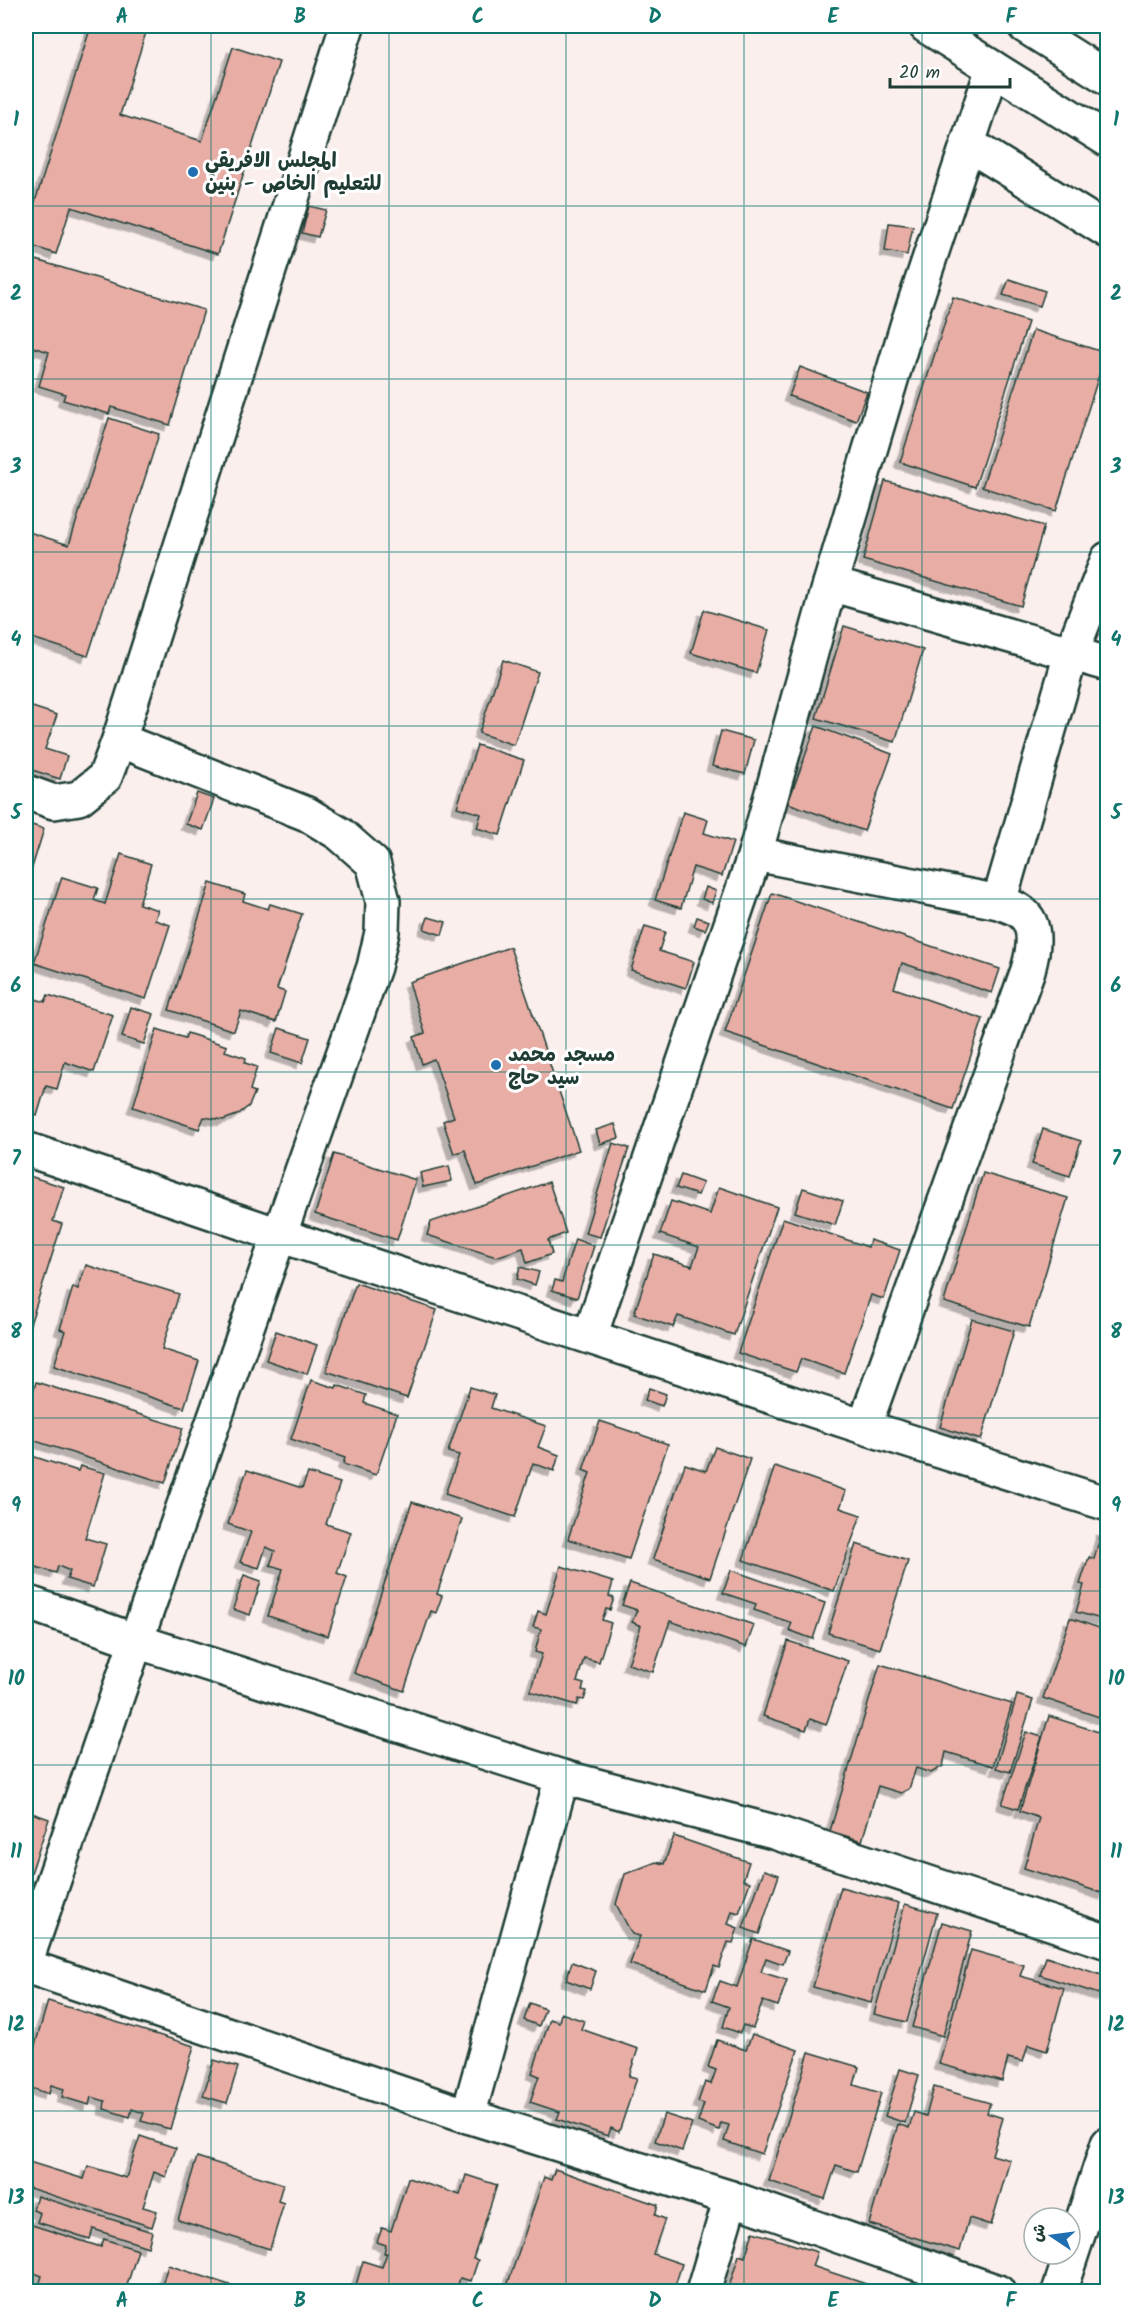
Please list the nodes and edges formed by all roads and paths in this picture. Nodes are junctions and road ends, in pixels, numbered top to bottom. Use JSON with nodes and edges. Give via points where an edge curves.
{"nodes":[{"id":1,"x":347,"y":26,"type":"edge"},
{"id":2,"x":926,"y":26,"type":"edge"},
{"id":3,"x":1025,"y":26,"type":"edge"},
{"id":4,"x":993,"y":68,"type":"junction"},
{"id":5,"x":1107,"y":78,"type":"edge"},
{"id":6,"x":1107,"y":140,"type":"edge"},
{"id":7,"x":968,"y":144,"type":"junction"},
{"id":8,"x":1107,"y":231,"type":"edge"},
{"id":9,"x":1107,"y":559,"type":"edge"},
{"id":10,"x":830,"y":584,"type":"junction"},
{"id":11,"x":1071,"y":654,"type":"junction"},
{"id":12,"x":1107,"y":664,"type":"edge"},
{"id":13,"x":119,"y":740,"type":"junction"},
{"id":14,"x":26,"y":792,"type":"edge"},
{"id":15,"x":755,"y":854,"type":"junction"},
{"id":16,"x":999,"y":902,"type":"junction"},
{"id":17,"x":26,"y":1149,"type":"edge"},
{"id":18,"x":279,"y":1236,"type":"junction"},
{"id":19,"x":590,"y":1336,"type":"junction"},
{"id":20,"x":864,"y":1426,"type":"junction"},
{"id":21,"x":1107,"y":1503,"type":"edge"},
{"id":22,"x":26,"y":1602,"type":"edge"},
{"id":23,"x":136,"y":1641,"type":"junction"},
{"id":24,"x":562,"y":1777,"type":"junction"},
{"id":25,"x":1107,"y":1942,"type":"edge"},
{"id":26,"x":26,"y":1961,"type":"edge"},
{"id":27,"x":26,"y":1966,"type":"edge"},
{"id":28,"x":468,"y":2116,"type":"junction"},
{"id":29,"x":1107,"y":2144,"type":"edge"},
{"id":30,"x":731,"y":2198,"type":"junction"},
{"id":31,"x":703,"y":2292,"type":"edge"},
{"id":32,"x":998,"y":2292,"type":"edge"},
{"id":33,"x":1059,"y":2292,"type":"edge"}],
"edges":[{"from":1,"to":13,"type":"street"},
{"from":2,"to":4,"type":"street"},
{"from":3,"to":5,"type":"street"},
{"from":4,"to":6,"type":"street"},
{"from":4,"to":7,"type":"street"},
{"from":7,"to":8,"type":"street"},
{"from":7,"to":10,"type":"street","via":[[907,326]]},
{"from":9,"to":11,"type":"street"},
{"from":10,"to":11,"type":"street"},
{"from":10,"to":15,"type":"street"},
{"from":11,"to":12,"type":"street"},
{"from":11,"to":16,"type":"street"},
{"from":13,"to":14,"type":"street","via":[[105,777],[79,798],[54,802]]},
{"from":13,"to":18,"type":"street","via":[[307,814],[340,834],[373,863],[383,901],[382,932],[374,967]]},
{"from":15,"to":16,"type":"street"},
{"from":15,"to":19,"type":"street"},
{"from":16,"to":20,"type":"street","via":[[1023,912],[1032,930],[1034,950]]},
{"from":17,"to":18,"type":"street"},
{"from":18,"to":19,"type":"street"},
{"from":18,"to":23,"type":"street"},
{"from":19,"to":20,"type":"street"},
{"from":20,"to":21,"type":"street"},
{"from":22,"to":23,"type":"street"},
{"from":23,"to":24,"type":"street"},
{"from":23,"to":26,"type":"street"},
{"from":24,"to":25,"type":"street","via":[[774,1832]]},
{"from":24,"to":28,"type":"street"},
{"from":27,"to":28,"type":"street"},
{"from":28,"to":30,"type":"street"},
{"from":29,"to":33,"type":"street"},
{"from":30,"to":31,"type":"street"},
{"from":30,"to":32,"type":"street"}]}
